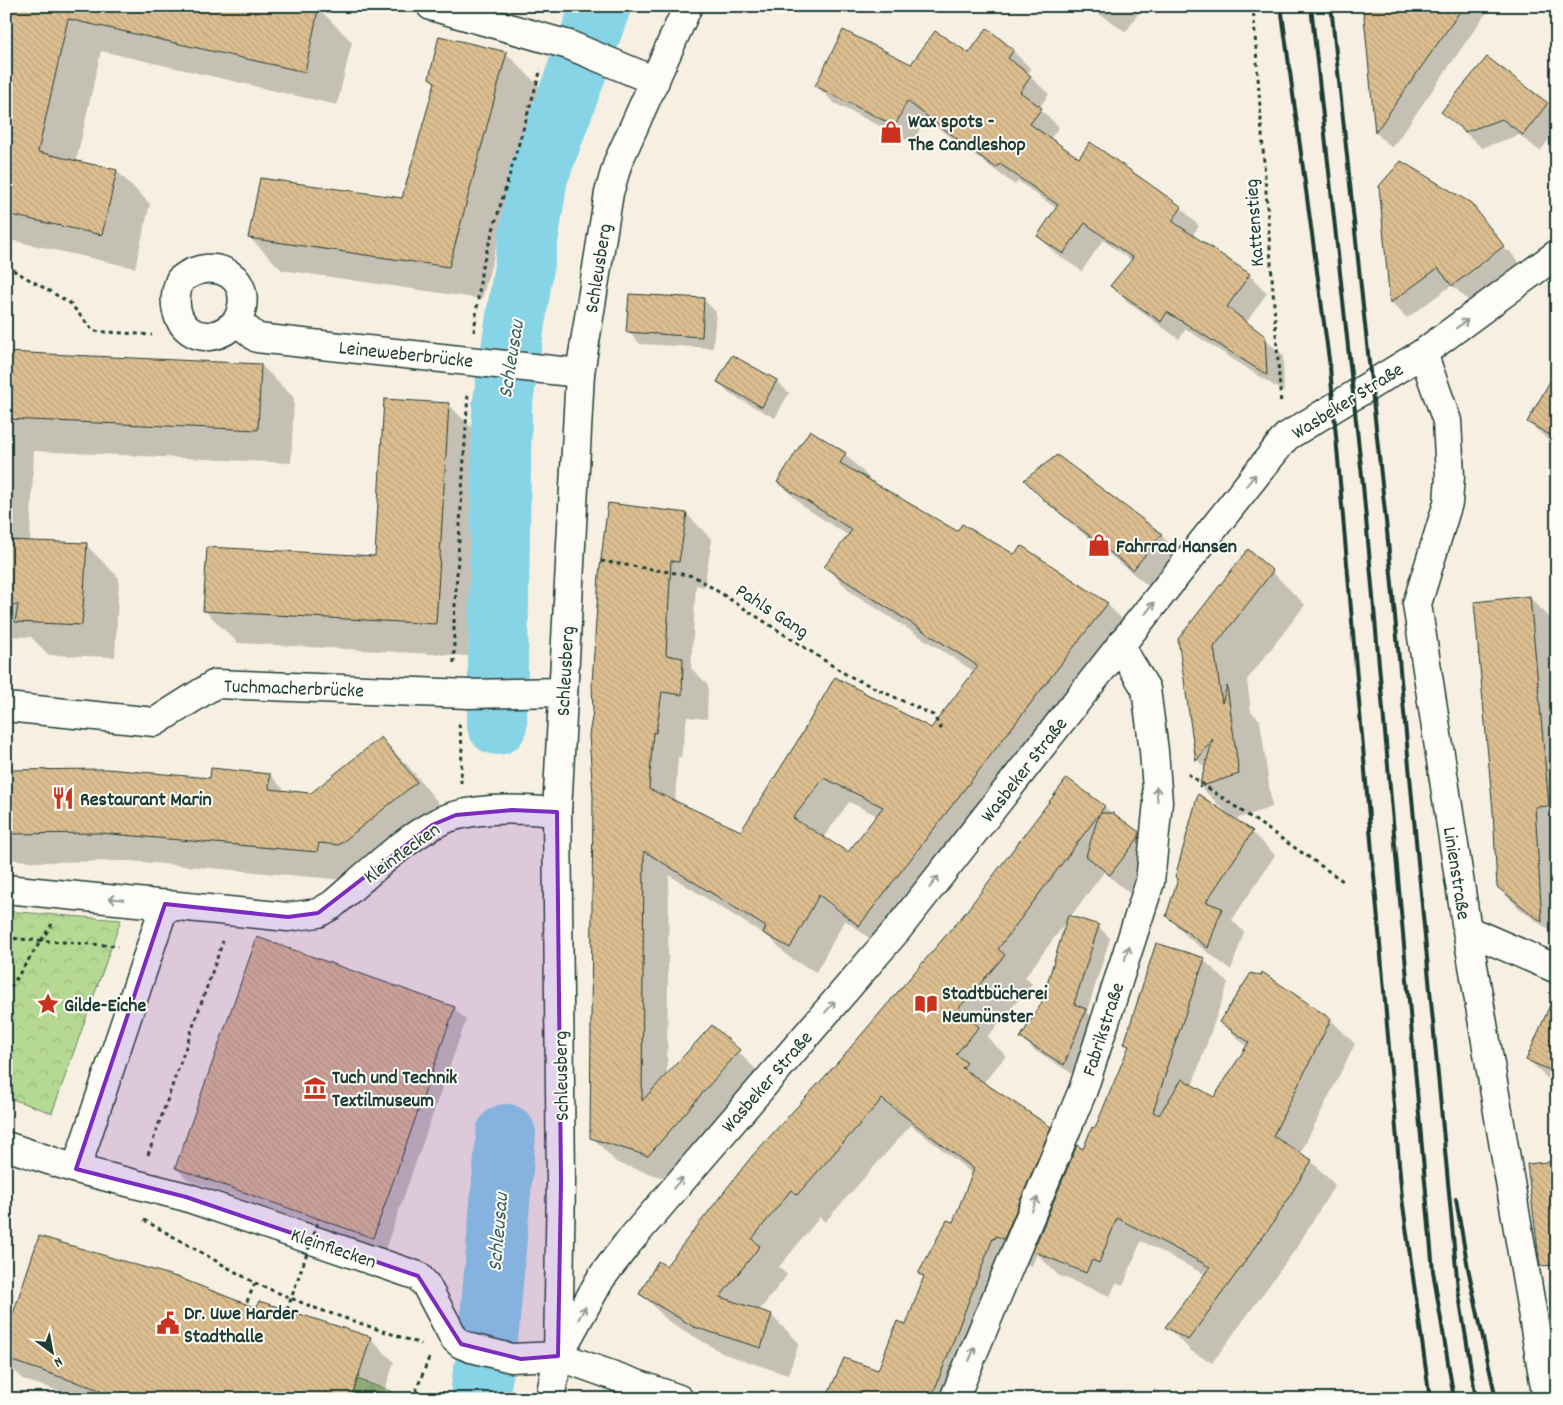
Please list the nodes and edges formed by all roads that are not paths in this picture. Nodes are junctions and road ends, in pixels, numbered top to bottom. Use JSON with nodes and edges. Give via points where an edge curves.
{"nodes":[{"id":1,"x":431,"y":6,"type":"edge"},
{"id":2,"x":688,"y":6,"type":"edge"},
{"id":3,"x":655,"y":81,"type":"junction"},
{"id":4,"x":1557,"y":254,"type":"edge"},
{"id":5,"x":237,"y":321,"type":"junction"},
{"id":6,"x":1423,"y":353,"type":"junction"},
{"id":7,"x":580,"y":372,"type":"junction"},
{"id":8,"x":1120,"y":646,"type":"junction"},
{"id":9,"x":563,"y":692,"type":"junction"},
{"id":10,"x":6,"y":707,"type":"edge"},
{"id":11,"x":556,"y":812,"type":"junction"},
{"id":12,"x":6,"y":889,"type":"edge"},
{"id":13,"x":165,"y":904,"type":"junction"},
{"id":14,"x":1467,"y":930,"type":"junction"},
{"id":15,"x":1557,"y":968,"type":"edge"},
{"id":16,"x":6,"y":1146,"type":"edge"},
{"id":17,"x":76,"y":1169,"type":"junction"},
{"id":18,"x":558,"y":1356,"type":"junction"},
{"id":19,"x":550,"y":1399,"type":"edge"},
{"id":20,"x":679,"y":1399,"type":"edge"},
{"id":21,"x":954,"y":1399,"type":"edge"},
{"id":22,"x":1547,"y":1399,"type":"edge"}],
"edges":[{"from":1,"to":3,"type":"street","via":[[559,43]]},
{"from":2,"to":3,"type":"street","name":"Schleusberg"},
{"from":3,"to":7,"type":"street","name":"Schleusberg","via":[[618,162],[609,193]]},
{"from":6,"to":4,"type":"street","name":"Wasbeker Straße","one_way":true},
{"from":5,"to":5,"type":"street","via":[[244,302],[232,276],[216,268],[201,268],[180,280],[175,308],[183,324],[201,335],[211,336],[230,329]]},
{"from":5,"to":7,"type":"street","name":"Leineweberbrücke","via":[[257,338]]},
{"from":8,"to":6,"type":"street","name":"Wasbeker Straße","one_way":true,"via":[[1286,437]]},
{"from":6,"to":14,"type":"street","name":"Linienstraße","via":[[1447,421],[1450,476],[1448,503],[1417,604]]},
{"from":7,"to":9,"type":"street","name":"Schleusberg"},
{"from":18,"to":8,"type":"street","name":"Wasbeker Straße","one_way":true,"via":[[601,1278],[627,1244],[896,930]]},
{"from":21,"to":8,"type":"street","name":"Fabrikstraße","one_way":true,"via":[[1083,1090],[1150,882],[1158,802],[1154,751],[1146,689]]},
{"from":9,"to":10,"type":"street","name":"Tuchmacherbrücke","via":[[461,694],[215,684],[155,722]]},
{"from":9,"to":11,"type":"street","name":"Schleusberg"},
{"from":11,"to":13,"type":"street","name":"Kleinflecken","via":[[512,810],[449,818],[420,833],[318,913],[288,917]]},
{"from":11,"to":18,"type":"street","name":"Schleusberg","via":[[561,1181]]},
{"from":13,"to":12,"type":"street","name":"Kleinflecken","one_way":true},
{"from":13,"to":17,"type":"street"},
{"from":14,"to":15,"type":"street"},
{"from":14,"to":22,"type":"street","name":"Linienstraße"},
{"from":16,"to":17,"type":"street","name":"Kleinflecken"},
{"from":17,"to":18,"type":"street","name":"Kleinflecken","via":[[186,1197],[418,1276],[426,1285],[440,1338],[521,1359]]},
{"from":18,"to":19,"type":"street"},
{"from":18,"to":20,"type":"street"}]}
